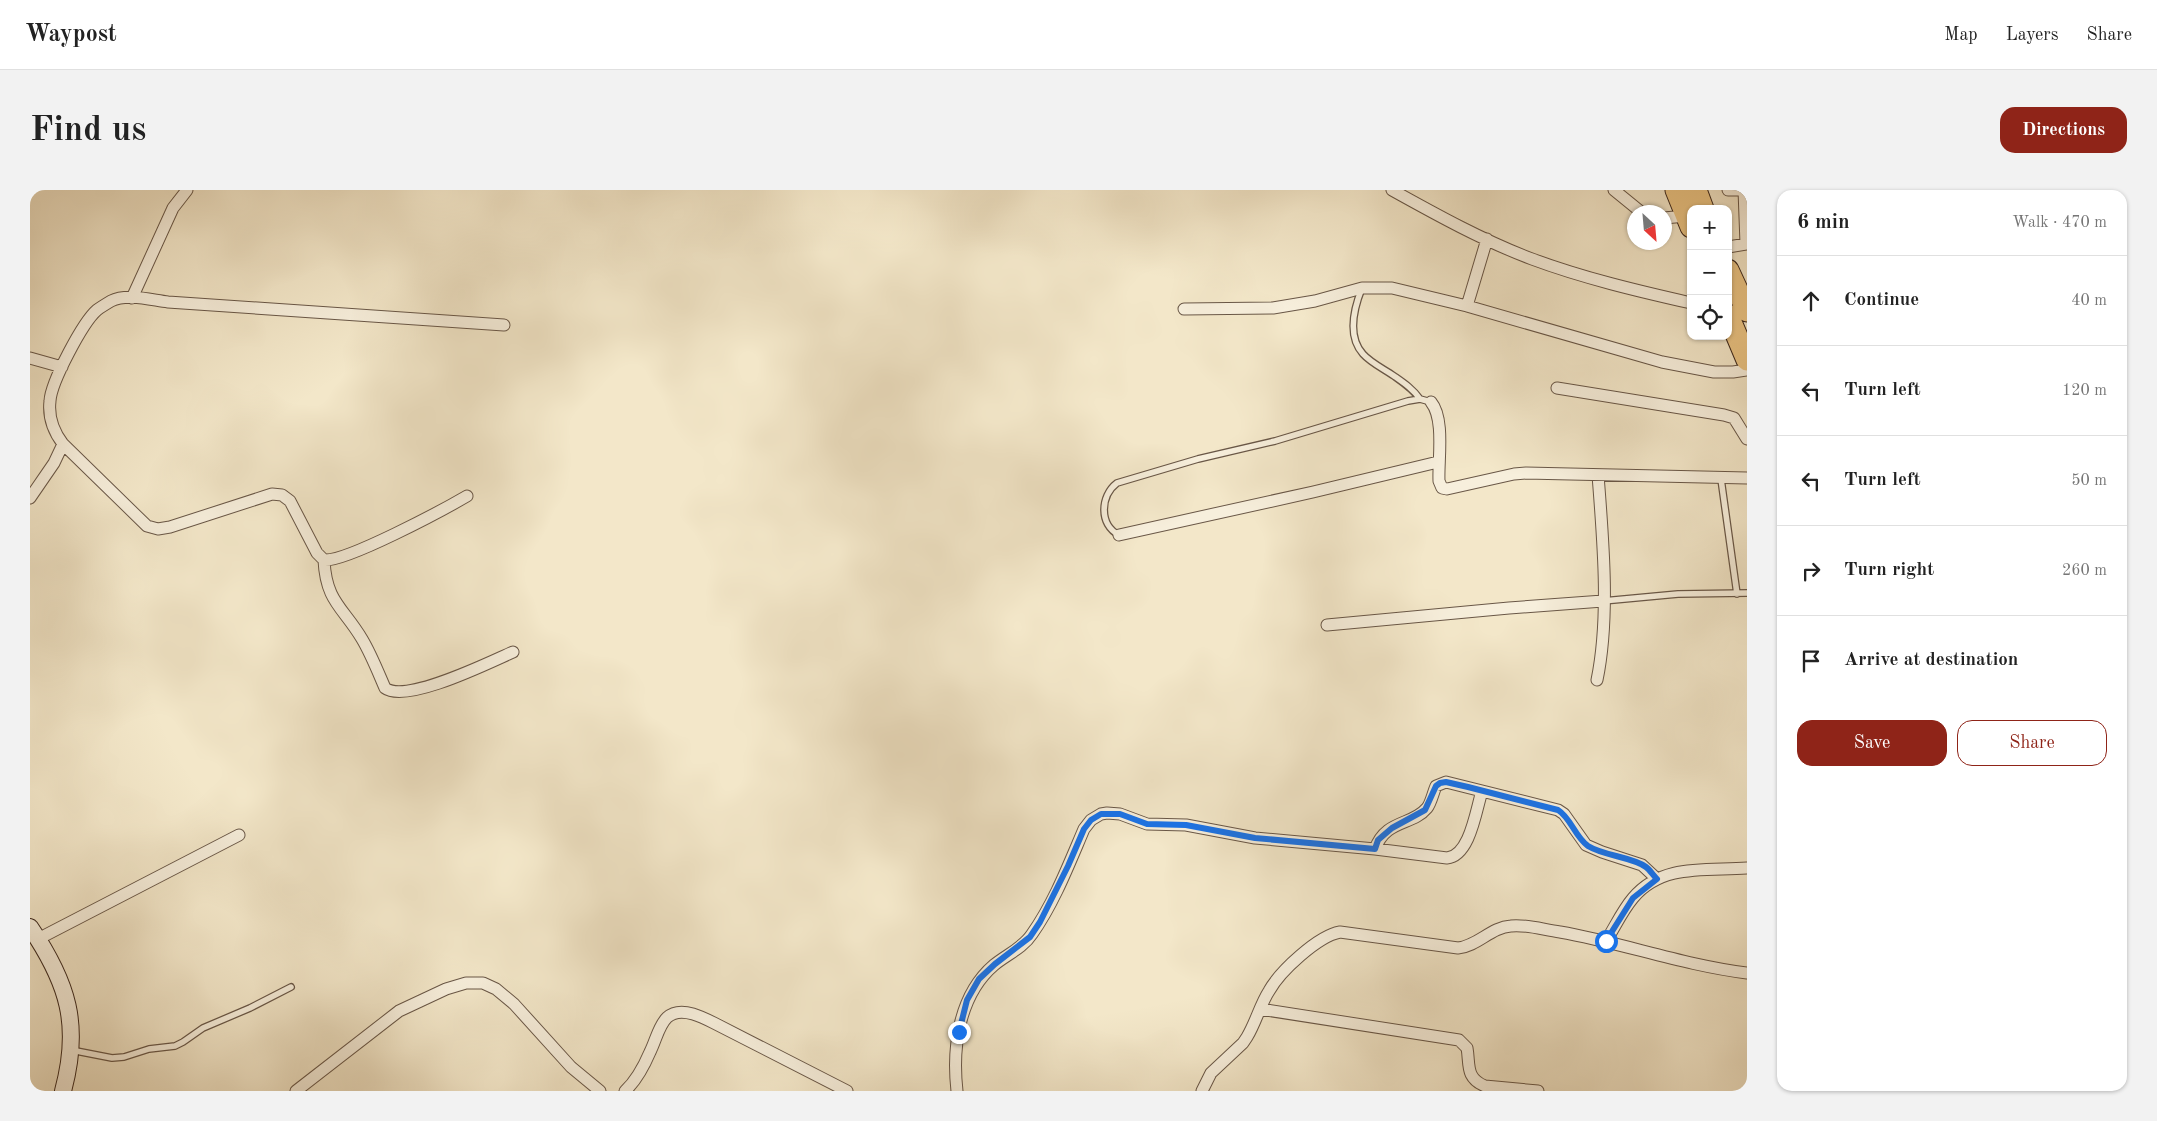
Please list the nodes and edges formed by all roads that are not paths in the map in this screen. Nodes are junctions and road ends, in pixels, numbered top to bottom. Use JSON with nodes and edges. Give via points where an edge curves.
{"nodes":[{"id":1,"x":186,"y":190,"type":"edge"},
{"id":2,"x":1392,"y":190,"type":"edge"},
{"id":3,"x":1614,"y":190,"type":"edge"},
{"id":4,"x":1676,"y":190,"type":"edge"},
{"id":5,"x":1696,"y":190,"type":"edge"},
{"id":6,"x":1728,"y":190,"type":"edge"},
{"id":7,"x":1742,"y":190,"type":"edge"},
{"id":8,"x":1632,"y":205,"type":"edge"},
{"id":9,"x":1694,"y":205,"type":"edge"},
{"id":10,"x":1687,"y":207,"type":"edge"},
{"id":11,"x":1687,"y":217,"type":"edge"},
{"id":12,"x":1672,"y":218,"type":"edge"},
{"id":13,"x":1487,"y":239,"type":"junction"},
{"id":14,"x":1746,"y":244,"type":"edge"},
{"id":15,"x":1732,"y":246,"type":"edge"},
{"id":16,"x":1732,"y":281,"type":"edge"},
{"id":17,"x":1362,"y":288,"type":"junction"},
{"id":18,"x":132,"y":298,"type":"junction"},
{"id":19,"x":1687,"y":302,"type":"edge"},
{"id":20,"x":1467,"y":306,"type":"junction"},
{"id":21,"x":1741,"y":306,"type":"edge"},
{"id":22,"x":1184,"y":309,"type":"dead end"},
{"id":23,"x":504,"y":325,"type":"dead end"},
{"id":24,"x":30,"y":358,"type":"edge"},
{"id":25,"x":1747,"y":360,"type":"edge"},
{"id":26,"x":62,"y":367,"type":"junction"},
{"id":27,"x":1747,"y":370,"type":"edge"},
{"id":28,"x":1557,"y":388,"type":"dead end"},
{"id":29,"x":1425,"y":401,"type":"junction"},
{"id":30,"x":1747,"y":439,"type":"edge"},
{"id":31,"x":63,"y":444,"type":"junction"},
{"id":32,"x":1438,"y":462,"type":"junction"},
{"id":33,"x":1598,"y":475,"type":"junction"},
{"id":34,"x":1747,"y":478,"type":"edge"},
{"id":35,"x":1721,"y":479,"type":"junction"},
{"id":36,"x":467,"y":496,"type":"dead end"},
{"id":37,"x":30,"y":498,"type":"edge"},
{"id":38,"x":1119,"y":535,"type":"joint"},
{"id":39,"x":324,"y":560,"type":"junction"},
{"id":40,"x":1747,"y":593,"type":"edge"},
{"id":41,"x":1737,"y":594,"type":"junction"},
{"id":42,"x":1603,"y":601,"type":"junction"},
{"id":43,"x":1328,"y":625,"type":"dead end"},
{"id":44,"x":513,"y":652,"type":"dead end"},
{"id":45,"x":1597,"y":680,"type":"dead end"},
{"id":46,"x":1482,"y":791,"type":"junction"},
{"id":47,"x":239,"y":835,"type":"dead end"},
{"id":48,"x":1375,"y":849,"type":"junction"},
{"id":49,"x":1747,"y":868,"type":"edge"},
{"id":50,"x":1657,"y":879,"type":"junction"},
{"id":51,"x":34,"y":933,"type":"edge"},
{"id":52,"x":1606,"y":941,"type":"junction"},
{"id":53,"x":1747,"y":973,"type":"edge"},
{"id":54,"x":291,"y":987,"type":"dead end"},
{"id":55,"x":1260,"y":1009,"type":"junction"},
{"id":56,"x":71,"y":1050,"type":"junction"},
{"id":57,"x":63,"y":1091,"type":"edge"},
{"id":58,"x":296,"y":1091,"type":"edge"},
{"id":59,"x":600,"y":1091,"type":"edge"},
{"id":60,"x":625,"y":1091,"type":"edge"},
{"id":61,"x":847,"y":1091,"type":"edge"},
{"id":62,"x":957,"y":1091,"type":"edge"},
{"id":63,"x":1202,"y":1091,"type":"edge"},
{"id":64,"x":1538,"y":1091,"type":"edge"}],
"edges":[{"from":1,"to":18,"type":"street","via":[[173,208]]},
{"from":2,"to":13,"type":"street"},
{"from":3,"to":8,"type":"street"},
{"from":4,"to":10,"type":"highway"},
{"from":5,"to":9,"type":"highway"},
{"from":6,"to":7,"type":"street"},
{"from":7,"to":14,"type":"street"},
{"from":11,"to":12,"type":"street"},
{"from":13,"to":19,"type":"street","via":[[1533,259]]},
{"from":13,"to":20,"type":"street"},
{"from":14,"to":15,"type":"street"},
{"from":16,"to":21,"type":"highway"},
{"from":17,"to":20,"type":"street","via":[[1392,288]]},
{"from":17,"to":22,"type":"street","via":[[1273,308]]},
{"from":17,"to":29,"type":"lane","via":[[1355,306],[1357,345],[1363,355],[1409,386]]},
{"from":18,"to":23,"type":"street"},
{"from":18,"to":26,"type":"street","via":[[113,300],[96,310]]},
{"from":20,"to":27,"type":"street","via":[[1662,362],[1714,372]]},
{"from":21,"to":25,"type":"highway"},
{"from":24,"to":26,"type":"street"},
{"from":26,"to":31,"type":"street","via":[[50,400],[50,419],[54,433]]},
{"from":28,"to":30,"type":"street","via":[[1724,415],[1734,418]]},
{"from":29,"to":32,"type":"street","via":[[1436,408]]},
{"from":29,"to":38,"type":"lane","via":[[1117,483],[1106,497],[1104,510],[1109,527]]},
{"from":31,"to":37,"type":"street"},
{"from":31,"to":39,"type":"street","via":[[147,526],[158,529],[272,494],[282,495],[290,501],[317,554]]},
{"from":32,"to":33,"type":"street","via":[[1439,481],[1446,489],[1514,474]]},
{"from":32,"to":38,"type":"street"},
{"from":33,"to":35,"type":"street"},
{"from":33,"to":42,"type":"street"},
{"from":34,"to":35,"type":"street"},
{"from":35,"to":41,"type":"lane"},
{"from":36,"to":39,"type":"street","via":[[348,554],[332,561]]},
{"from":39,"to":44,"type":"street","via":[[325,576],[336,604],[362,639],[385,688],[391,692],[428,687]]},
{"from":40,"to":41,"type":"lane"},
{"from":41,"to":42,"type":"lane","via":[[1678,594]]},
{"from":42,"to":43,"type":"street"},
{"from":42,"to":45,"type":"street","via":[[1604,639]]},
{"from":46,"to":48,"type":"street","via":[[1440,783],[1425,810],[1392,828],[1378,840]]},
{"from":46,"to":48,"type":"street","via":[[1466,843],[1458,855],[1447,858]]},
{"from":46,"to":50,"type":"street","via":[[1558,810],[1586,845],[1642,865]]},
{"from":47,"to":51,"type":"street"},
{"from":48,"to":62,"type":"street","via":[[1255,838],[1186,825],[1147,824],[1120,814],[1101,814],[1084,829],[1030,937],[979,979],[967,1000],[959,1032]]},
{"from":49,"to":50,"type":"street","via":[[1688,870]]},
{"from":50,"to":52,"type":"street","via":[[1633,898]]},
{"from":51,"to":56,"type":"main road","via":[[54,966],[66,996],[71,1021]]},
{"from":52,"to":53,"type":"street","via":[[1704,966]]},
{"from":52,"to":55,"type":"street","via":[[1519,926],[1504,927],[1474,944],[1458,948],[1334,933],[1294,962],[1269,990]]},
{"from":54,"to":56,"type":"lane","via":[[203,1028],[175,1046],[112,1058]]},
{"from":55,"to":63,"type":"street","via":[[1243,1043],[1211,1073]]},
{"from":55,"to":64,"type":"street","via":[[1460,1040],[1467,1048],[1469,1073],[1478,1083]]},
{"from":56,"to":57,"type":"main road"},
{"from":58,"to":59,"type":"street","via":[[399,1011],[446,989],[483,982],[514,1004],[571,1067]]},
{"from":60,"to":61,"type":"street","via":[[641,1070],[659,1026],[667,1018],[680,1013],[693,1014],[714,1023]]}]}
